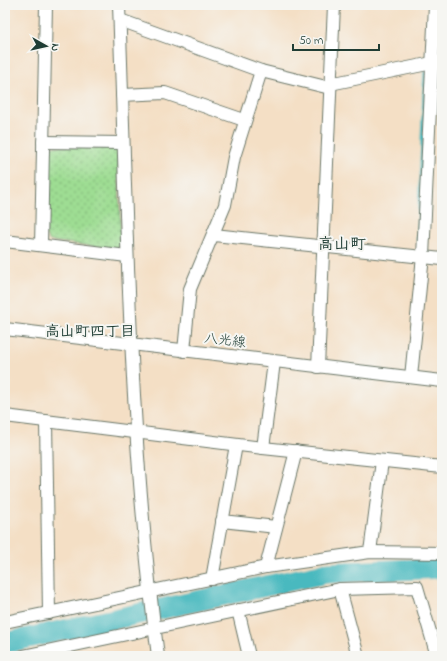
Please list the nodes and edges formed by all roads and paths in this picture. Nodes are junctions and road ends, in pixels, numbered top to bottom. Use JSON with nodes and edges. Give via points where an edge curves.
{"nodes":[{"id":1,"x":46,"y":5,"type":"edge"},
{"id":2,"x":119,"y":5,"type":"edge"},
{"id":3,"x":334,"y":5,"type":"edge"},
{"id":4,"x":435,"y":5,"type":"edge"},
{"id":5,"x":120,"y":20,"type":"junction"},
{"id":6,"x":437,"y":62,"type":"edge"},
{"id":7,"x":261,"y":71,"type":"junction"},
{"id":8,"x":330,"y":86,"type":"junction"},
{"id":9,"x":122,"y":95,"type":"junction"},
{"id":10,"x":244,"y":120,"type":"junction"},
{"id":11,"x":43,"y":142,"type":"junction"},
{"id":12,"x":123,"y":143,"type":"junction"},
{"id":13,"x":214,"y":235,"type":"junction"},
{"id":14,"x":5,"y":241,"type":"edge"},
{"id":15,"x":41,"y":245,"type":"junction"},
{"id":16,"x":324,"y":245,"type":"junction"},
{"id":17,"x":127,"y":256,"type":"junction"},
{"id":18,"x":423,"y":256,"type":"junction"},
{"id":19,"x":442,"y":259,"type":"edge"},
{"id":20,"x":5,"y":329,"type":"edge"},
{"id":21,"x":130,"y":344,"type":"junction"},
{"id":22,"x":184,"y":351,"type":"junction"},
{"id":23,"x":274,"y":362,"type":"junction"},
{"id":24,"x":318,"y":367,"type":"junction"},
{"id":25,"x":411,"y":378,"type":"junction"},
{"id":26,"x":442,"y":381,"type":"edge"},
{"id":27,"x":5,"y":416,"type":"edge"},
{"id":28,"x":46,"y":421,"type":"junction"},
{"id":29,"x":137,"y":433,"type":"junction"},
{"id":30,"x":236,"y":445,"type":"junction"},
{"id":31,"x":263,"y":448,"type":"junction"},
{"id":32,"x":296,"y":451,"type":"junction"},
{"id":33,"x":382,"y":460,"type":"junction"},
{"id":34,"x":442,"y":467,"type":"edge"},
{"id":35,"x":222,"y":521,"type":"junction"},
{"id":36,"x":276,"y":527,"type":"junction"},
{"id":37,"x":370,"y":552,"type":"junction"},
{"id":38,"x":442,"y":553,"type":"edge"},
{"id":39,"x":266,"y":567,"type":"junction"},
{"id":40,"x":212,"y":579,"type":"junction"},
{"id":41,"x":340,"y":588,"type":"junction"},
{"id":42,"x":150,"y":595,"type":"junction"},
{"id":43,"x":238,"y":610,"type":"junction"},
{"id":44,"x":49,"y":613,"type":"junction"},
{"id":45,"x":5,"y":622,"type":"edge"},
{"id":46,"x":154,"y":625,"type":"junction"},
{"id":47,"x":66,"y":652,"type":"edge"},
{"id":48,"x":23,"y":656,"type":"edge"},
{"id":49,"x":158,"y":656,"type":"edge"},
{"id":50,"x":249,"y":656,"type":"edge"},
{"id":51,"x":358,"y":656,"type":"edge"},
{"id":52,"x":437,"y":656,"type":"edge"}],
"edges":[{"from":1,"to":11,"type":"street"},
{"from":2,"to":5,"type":"street"},
{"from":3,"to":8,"type":"street"},
{"from":4,"to":6,"type":"street"},
{"from":5,"to":7,"type":"street"},
{"from":5,"to":9,"type":"street"},
{"from":6,"to":8,"type":"street"},
{"from":6,"to":18,"type":"street"},
{"from":7,"to":8,"type":"street"},
{"from":7,"to":10,"type":"street"},
{"from":8,"to":16,"type":"street"},
{"from":9,"to":10,"type":"street","via":[[165,93]]},
{"from":9,"to":12,"type":"street"},
{"from":10,"to":13,"type":"street","via":[[225,205]]},
{"from":11,"to":12,"type":"street"},
{"from":11,"to":15,"type":"street"},
{"from":12,"to":17,"type":"street"},
{"from":13,"to":16,"type":"street"},
{"from":13,"to":22,"type":"street","via":[[190,289]]},
{"from":14,"to":15,"type":"street"},
{"from":15,"to":17,"type":"street"},
{"from":16,"to":18,"type":"street"},
{"from":16,"to":24,"type":"street"},
{"from":17,"to":21,"type":"street"},
{"from":18,"to":19,"type":"street"},
{"from":18,"to":25,"type":"street"},
{"from":20,"to":21,"type":"street","name":"八光線"},
{"from":21,"to":22,"type":"street","name":"八光線"},
{"from":21,"to":29,"type":"street"},
{"from":22,"to":23,"type":"street","name":"八光線"},
{"from":23,"to":24,"type":"street","name":"八光線"},
{"from":23,"to":31,"type":"street"},
{"from":24,"to":25,"type":"street","name":"八光線"},
{"from":25,"to":26,"type":"street","name":"八光線"},
{"from":27,"to":28,"type":"street"},
{"from":28,"to":29,"type":"street"},
{"from":28,"to":44,"type":"street"},
{"from":29,"to":30,"type":"street"},
{"from":29,"to":42,"type":"street"},
{"from":30,"to":31,"type":"street"},
{"from":30,"to":35,"type":"street"},
{"from":31,"to":32,"type":"street"},
{"from":32,"to":33,"type":"street"},
{"from":32,"to":36,"type":"street"},
{"from":33,"to":34,"type":"street"},
{"from":33,"to":37,"type":"street"},
{"from":35,"to":36,"type":"street"},
{"from":35,"to":40,"type":"street"},
{"from":36,"to":39,"type":"street"},
{"from":37,"to":38,"type":"street"},
{"from":37,"to":39,"type":"street"},
{"from":39,"to":40,"type":"street"},
{"from":40,"to":42,"type":"street"},
{"from":41,"to":43,"type":"street"},
{"from":41,"to":51,"type":"street"},
{"from":41,"to":52,"type":"street","via":[[416,587]]},
{"from":42,"to":44,"type":"street"},
{"from":42,"to":46,"type":"street"},
{"from":43,"to":46,"type":"street"},
{"from":43,"to":50,"type":"street"},
{"from":44,"to":45,"type":"street"},
{"from":46,"to":47,"type":"street"},
{"from":46,"to":49,"type":"street"},
{"from":47,"to":48,"type":"street"}]}
